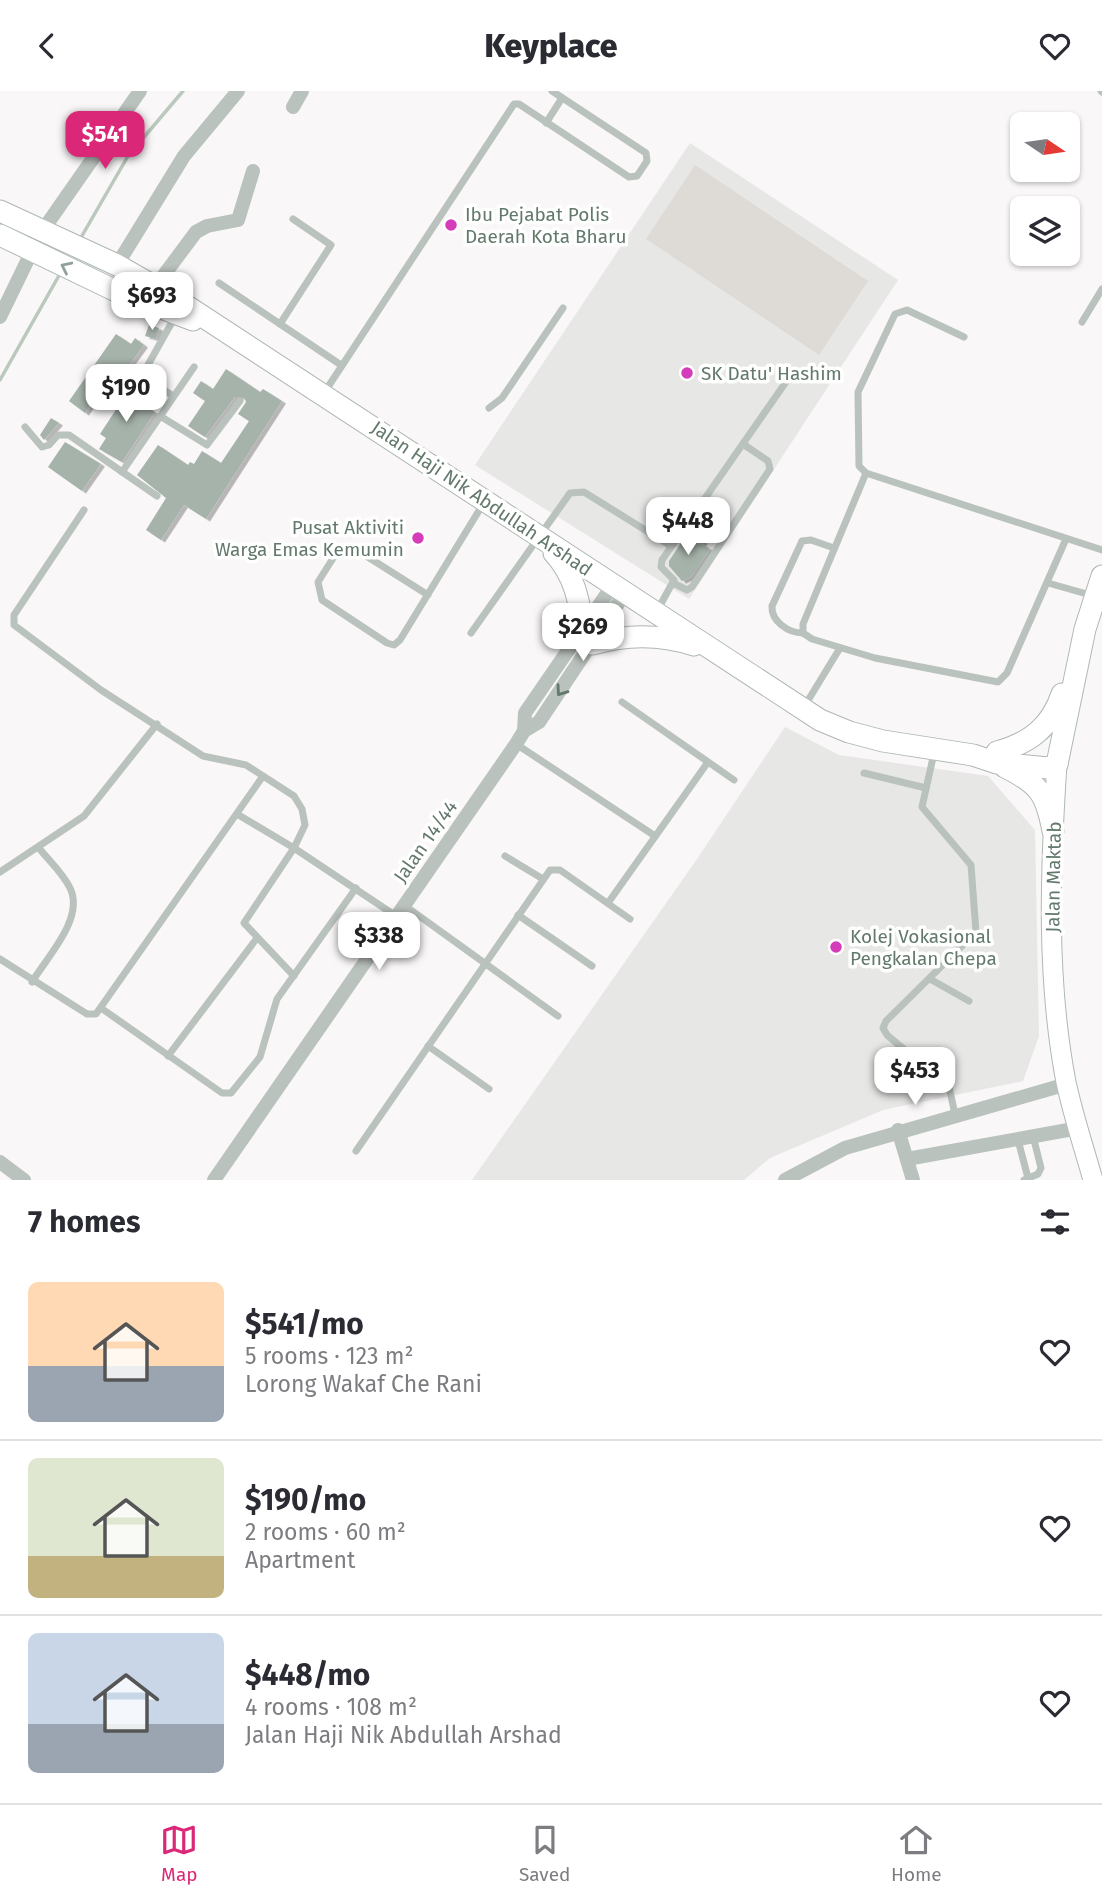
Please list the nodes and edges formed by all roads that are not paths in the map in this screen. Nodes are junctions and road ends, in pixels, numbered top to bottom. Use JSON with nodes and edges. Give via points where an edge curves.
{"nodes":[{"id":1,"x":140,"y":91,"type":"edge"},
{"id":2,"x":238,"y":91,"type":"edge"},
{"id":3,"x":302,"y":91,"type":"edge"},
{"id":4,"x":552,"y":91,"type":"edge"},
{"id":5,"x":562,"y":99,"type":"junction"},
{"id":6,"x":293,"y":107,"type":"dead end"},
{"id":7,"x":546,"y":123,"type":"junction"},
{"id":8,"x":253,"y":170,"type":"dead end"},
{"id":9,"x":0,"y":211,"type":"edge"},
{"id":10,"x":293,"y":219,"type":"dead end"},
{"id":11,"x":43,"y":230,"type":"junction"},
{"id":12,"x":0,"y":235,"type":"edge"},
{"id":13,"x":32,"y":251,"type":"junction"},
{"id":14,"x":113,"y":263,"type":"junction"},
{"id":15,"x":219,"y":283,"type":"dead end"},
{"id":16,"x":155,"y":287,"type":"junction"},
{"id":17,"x":1102,"y":289,"type":"edge"},
{"id":18,"x":563,"y":308,"type":"dead end"},
{"id":19,"x":176,"y":314,"type":"junction"},
{"id":20,"x":0,"y":317,"type":"edge"},
{"id":21,"x":1082,"y":322,"type":"dead end"},
{"id":22,"x":280,"y":324,"type":"junction"},
{"id":23,"x":222,"y":330,"type":"junction"},
{"id":24,"x":964,"y":337,"type":"dead end"},
{"id":25,"x":341,"y":365,"type":"junction"},
{"id":26,"x":194,"y":367,"type":"dead end"},
{"id":27,"x":788,"y":380,"type":"dead end"},
{"id":28,"x":324,"y":393,"type":"junction"},
{"id":29,"x":173,"y":396,"type":"junction"},
{"id":30,"x":240,"y":401,"type":"dead end"},
{"id":31,"x":489,"y":408,"type":"dead end"},
{"id":32,"x":160,"y":416,"type":"junction"},
{"id":33,"x":25,"y":427,"type":"dead end"},
{"id":34,"x":743,"y":444,"type":"junction"},
{"id":35,"x":122,"y":472,"type":"junction"},
{"id":36,"x":866,"y":473,"type":"junction"},
{"id":37,"x":158,"y":496,"type":"dead end"},
{"id":38,"x":485,"y":501,"type":"junction"},
{"id":39,"x":84,"y":510,"type":"dead end"},
{"id":40,"x":537,"y":538,"type":"junction"},
{"id":41,"x":1066,"y":539,"type":"junction"},
{"id":42,"x":671,"y":546,"type":"junction"},
{"id":43,"x":834,"y":548,"type":"junction"},
{"id":44,"x":1102,"y":550,"type":"edge"},
{"id":45,"x":1102,"y":576,"type":"edge"},
{"id":46,"x":673,"y":583,"type":"junction"},
{"id":47,"x":1048,"y":583,"type":"junction"},
{"id":48,"x":619,"y":589,"type":"junction"},
{"id":49,"x":428,"y":595,"type":"junction"},
{"id":50,"x":1095,"y":596,"type":"junction"},
{"id":51,"x":656,"y":613,"type":"junction"},
{"id":52,"x":1084,"y":629,"type":"junction"},
{"id":53,"x":471,"y":633,"type":"dead end"},
{"id":54,"x":803,"y":633,"type":"junction"},
{"id":55,"x":587,"y":640,"type":"junction"},
{"id":56,"x":840,"y":648,"type":"junction"},
{"id":57,"x":731,"y":662,"type":"junction"},
{"id":58,"x":622,"y":702,"type":"dead end"},
{"id":59,"x":803,"y":709,"type":"junction"},
{"id":60,"x":157,"y":724,"type":"junction"},
{"id":61,"x":516,"y":744,"type":"junction"},
{"id":62,"x":935,"y":749,"type":"junction"},
{"id":63,"x":997,"y":757,"type":"junction"},
{"id":64,"x":708,"y":762,"type":"junction"},
{"id":65,"x":1058,"y":764,"type":"junction"},
{"id":66,"x":864,"y":773,"type":"dead end"},
{"id":67,"x":263,"y":776,"type":"junction"},
{"id":68,"x":734,"y":780,"type":"dead end"},
{"id":69,"x":926,"y":788,"type":"junction"},
{"id":70,"x":237,"y":814,"type":"junction"},
{"id":71,"x":1053,"y":831,"type":"junction"},
{"id":72,"x":656,"y":837,"type":"junction"},
{"id":73,"x":38,"y":848,"type":"junction"},
{"id":74,"x":294,"y":848,"type":"junction"},
{"id":75,"x":505,"y":856,"type":"dead end"},
{"id":76,"x":0,"y":872,"type":"edge"},
{"id":77,"x":542,"y":879,"type":"junction"},
{"id":78,"x":356,"y":888,"type":"junction"},
{"id":79,"x":608,"y":904,"type":"junction"},
{"id":80,"x":400,"y":910,"type":"junction"},
{"id":81,"x":517,"y":915,"type":"junction"},
{"id":82,"x":630,"y":919,"type":"dead end"},
{"id":83,"x":257,"y":938,"type":"junction"},
{"id":84,"x":0,"y":959,"type":"edge"},
{"id":85,"x":484,"y":965,"type":"junction"},
{"id":86,"x":592,"y":966,"type":"dead end"},
{"id":87,"x":294,"y":976,"type":"junction"},
{"id":88,"x":930,"y":979,"type":"junction"},
{"id":89,"x":32,"y":982,"type":"junction"},
{"id":90,"x":968,"y":1001,"type":"dead end"},
{"id":91,"x":101,"y":1008,"type":"junction"},
{"id":92,"x":558,"y":1016,"type":"dead end"},
{"id":93,"x":428,"y":1046,"type":"junction"},
{"id":94,"x":168,"y":1056,"type":"junction"},
{"id":95,"x":1066,"y":1084,"type":"junction"},
{"id":96,"x":489,"y":1089,"type":"dead end"},
{"id":97,"x":955,"y":1114,"type":"junction"},
{"id":98,"x":1079,"y":1128,"type":"junction"},
{"id":99,"x":898,"y":1130,"type":"junction"},
{"id":100,"x":1033,"y":1136,"type":"junction"},
{"id":101,"x":1018,"y":1139,"type":"junction"},
{"id":102,"x":356,"y":1151,"type":"dead end"},
{"id":103,"x":907,"y":1159,"type":"junction"},
{"id":104,"x":0,"y":1162,"type":"edge"},
{"id":105,"x":1026,"y":1179,"type":"edge"},
{"id":106,"x":24,"y":1180,"type":"edge"},
{"id":107,"x":214,"y":1180,"type":"edge"},
{"id":108,"x":785,"y":1180,"type":"edge"},
{"id":109,"x":913,"y":1180,"type":"edge"},
{"id":110,"x":1093,"y":1180,"type":"edge"}],
"edges":[{"from":1,"to":11,"type":"street"},
{"from":2,"to":14,"type":"street","via":[[184,156]]},
{"from":3,"to":6,"type":"street"},
{"from":4,"to":5,"type":"lane"},
{"from":5,"to":7,"type":"lane"},
{"from":5,"to":7,"type":"lane","via":[[646,153],[647,161],[635,178],[629,177]]},
{"from":7,"to":25,"type":"lane","via":[[519,104],[511,106]]},
{"from":8,"to":16,"type":"street","via":[[238,219],[196,232]]},
{"from":9,"to":11,"type":"main road","name":"Jalan Haji Nik Abdullah Arshad"},
{"from":10,"to":22,"type":"lane","via":[[331,246]]},
{"from":11,"to":14,"type":"main road","name":"Jalan Haji Nik Abdullah Arshad"},
{"from":12,"to":13,"type":"main road","name":"Jalan Haji Nik Abdullah Arshad"},
{"from":19,"to":13,"type":"main road","name":"Jalan Haji Nik Abdullah Arshad","one_way":true},
{"from":13,"to":20,"type":"street"},
{"from":14,"to":16,"type":"main road","name":"Jalan Haji Nik Abdullah Arshad"},
{"from":15,"to":22,"type":"lane"},
{"from":16,"to":23,"type":"main road","name":"Jalan Haji Nik Abdullah Arshad"},
{"from":17,"to":21,"type":"lane"},
{"from":18,"to":31,"type":"lane","via":[[502,398]]},
{"from":19,"to":23,"type":"main road","name":"Jalan Haji Nik Abdullah Arshad"},
{"from":19,"to":29,"type":"lane","via":[[144,372]]},
{"from":22,"to":25,"type":"lane"},
{"from":23,"to":28,"type":"main road","name":"Jalan Haji Nik Abdullah Arshad"},
{"from":24,"to":36,"type":"lane","via":[[906,310],[895,314],[858,392],[858,458]]},
{"from":25,"to":28,"type":"lane"},
{"from":26,"to":29,"type":"lane"},
{"from":27,"to":34,"type":"lane"},
{"from":28,"to":38,"type":"main road","name":"Jalan Haji Nik Abdullah Arshad"},
{"from":29,"to":32,"type":"lane"},
{"from":30,"to":32,"type":"lane","via":[[207,445]]},
{"from":32,"to":35,"type":"lane"},
{"from":33,"to":35,"type":"lane","via":[[42,447],[58,435],[69,435]]},
{"from":34,"to":42,"type":"lane"},
{"from":34,"to":46,"type":"lane","via":[[768,461],[770,469],[692,587],[687,590]]},
{"from":35,"to":37,"type":"lane"},
{"from":36,"to":41,"type":"lane"},
{"from":36,"to":43,"type":"lane"},
{"from":38,"to":40,"type":"main road","name":"Jalan Haji Nik Abdullah Arshad"},
{"from":38,"to":49,"type":"lane"},
{"from":39,"to":60,"type":"lane","via":[[13,622],[101,690]]},
{"from":40,"to":42,"type":"lane","via":[[566,495],[579,491]]},
{"from":40,"to":48,"type":"main road","name":"Jalan Haji Nik Abdullah Arshad"},
{"from":40,"to":53,"type":"lane"},
{"from":40,"to":55,"type":"main road","via":[[558,557],[572,581]]},
{"from":41,"to":44,"type":"lane"},
{"from":41,"to":47,"type":"lane"},
{"from":42,"to":46,"type":"lane","via":[[661,563],[674,577]]},
{"from":43,"to":54,"type":"lane"},
{"from":43,"to":54,"type":"lane","via":[[802,541],[772,606],[778,622]]},
{"from":45,"to":50,"type":"main road","name":"Jalan Maktab"},
{"from":46,"to":51,"type":"lane"},
{"from":47,"to":50,"type":"lane"},
{"from":47,"to":56,"type":"lane","via":[[1007,673],[998,682]]},
{"from":48,"to":51,"type":"main road","name":"Jalan Haji Nik Abdullah Arshad"},
{"from":48,"to":55,"type":"street","name":"Jalan 14/44"},
{"from":49,"to":49,"type":"lane","via":[[400,640],[391,645],[320,599],[318,582],[337,552],[352,547]]},
{"from":50,"to":52,"type":"main road","name":"Jalan Maktab"},
{"from":51,"to":57,"type":"main road","name":"Jalan Haji Nik Abdullah Arshad"},
{"from":52,"to":63,"type":"main road","via":[[1050,720],[1030,740]]},
{"from":52,"to":65,"type":"main road","name":"Jalan Maktab"},
{"from":54,"to":56,"type":"lane"},
{"from":55,"to":57,"type":"main road","via":[[664,638],[692,644]]},
{"from":55,"to":61,"type":"street","name":"Jalan 14/44","via":[[526,713],[524,731]]},
{"from":56,"to":59,"type":"lane"},
{"from":57,"to":59,"type":"main road","name":"Jalan Haji Nik Abdullah Arshad"},
{"from":58,"to":64,"type":"lane"},
{"from":59,"to":62,"type":"main road","name":"Jalan Haji Nik Abdullah Arshad","via":[[849,732]]},
{"from":60,"to":67,"type":"lane","via":[[203,756],[242,764]]},
{"from":60,"to":73,"type":"lane","via":[[85,816]]},
{"from":61,"to":72,"type":"lane"},
{"from":61,"to":80,"type":"street","name":"Jalan 14/44"},
{"from":62,"to":63,"type":"main road","name":"Jalan Haji Nik Abdullah Arshad"},
{"from":62,"to":69,"type":"lane"},
{"from":63,"to":65,"type":"main road","name":"Jalan Haji Nik Abdullah Arshad","via":[[1048,768]]},
{"from":63,"to":71,"type":"main road","via":[[1036,786],[1049,808]]},
{"from":64,"to":68,"type":"lane"},
{"from":64,"to":72,"type":"lane"},
{"from":65,"to":71,"type":"street","name":"Jalan Maktab"},
{"from":66,"to":69,"type":"lane"},
{"from":67,"to":70,"type":"lane"},
{"from":67,"to":74,"type":"lane","via":[[294,796],[302,809],[304,832]]},
{"from":69,"to":88,"type":"lane","via":[[923,810],[971,865],[976,929]]},
{"from":70,"to":74,"type":"lane"},
{"from":70,"to":91,"type":"lane"},
{"from":71,"to":95,"type":"street","name":"Jalan Maktab","via":[[1056,1016]]},
{"from":72,"to":79,"type":"lane"},
{"from":73,"to":76,"type":"lane"},
{"from":73,"to":89,"type":"lane","via":[[69,887],[74,910]]},
{"from":74,"to":78,"type":"lane"},
{"from":74,"to":83,"type":"lane","via":[[244,920]]},
{"from":75,"to":77,"type":"lane"},
{"from":77,"to":79,"type":"lane","via":[[557,869]]},
{"from":77,"to":81,"type":"lane"},
{"from":78,"to":80,"type":"lane"},
{"from":78,"to":87,"type":"lane"},
{"from":79,"to":82,"type":"lane"},
{"from":80,"to":85,"type":"lane"},
{"from":80,"to":107,"type":"street","name":"Jalan 14/44"},
{"from":81,"to":85,"type":"lane"},
{"from":81,"to":86,"type":"lane"},
{"from":83,"to":87,"type":"lane"},
{"from":83,"to":94,"type":"lane"},
{"from":84,"to":89,"type":"lane"},
{"from":85,"to":92,"type":"lane"},
{"from":85,"to":93,"type":"lane"},
{"from":87,"to":94,"type":"lane","via":[[276,1001],[260,1057],[232,1093],[222,1093]]},
{"from":88,"to":90,"type":"lane"},
{"from":88,"to":97,"type":"lane","via":[[883,1028],[949,1087]]},
{"from":89,"to":91,"type":"lane","via":[[86,1014],[93,1015]]},
{"from":91,"to":94,"type":"lane"},
{"from":93,"to":96,"type":"lane"},
{"from":93,"to":102,"type":"lane"},
{"from":95,"to":97,"type":"street"},
{"from":95,"to":98,"type":"street","name":"Jalan Maktab"},
{"from":97,"to":99,"type":"street"},
{"from":98,"to":100,"type":"street"},
{"from":98,"to":110,"type":"street","name":"Jalan Maktab"},
{"from":99,"to":103,"type":"street"},
{"from":99,"to":108,"type":"street","via":[[845,1148]]},
{"from":100,"to":101,"type":"street"},
{"from":100,"to":105,"type":"lane","via":[[1041,1168]]},
{"from":101,"to":103,"type":"street"},
{"from":101,"to":105,"type":"lane"},
{"from":103,"to":109,"type":"street"},
{"from":104,"to":106,"type":"street"}]}
